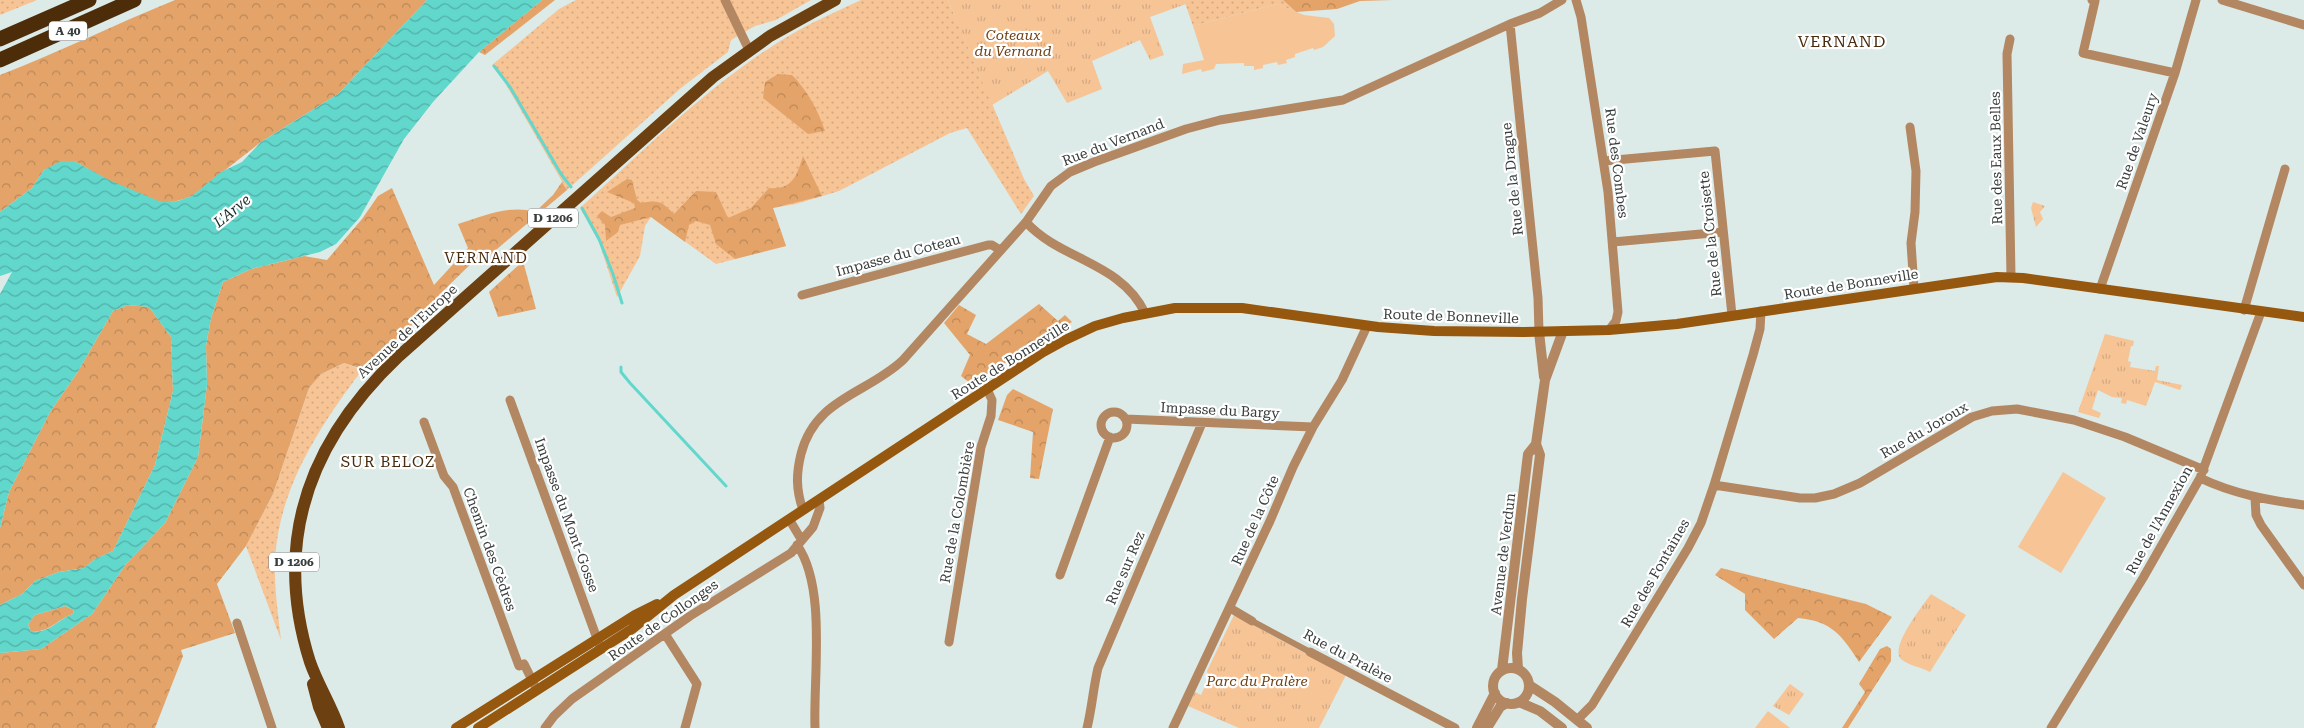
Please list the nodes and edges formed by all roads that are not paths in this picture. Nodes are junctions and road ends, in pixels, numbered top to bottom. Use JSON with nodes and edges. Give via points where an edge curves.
{"nodes":[{"id":1,"x":89,"y":0,"type":"edge"},
{"id":2,"x":134,"y":0,"type":"edge"},
{"id":3,"x":726,"y":0,"type":"edge"},
{"id":4,"x":835,"y":0,"type":"edge"},
{"id":5,"x":1562,"y":0,"type":"edge"},
{"id":6,"x":1576,"y":0,"type":"edge"},
{"id":7,"x":2092,"y":0,"type":"edge"},
{"id":8,"x":2196,"y":0,"type":"edge"},
{"id":9,"x":2222,"y":0,"type":"edge"},
{"id":10,"x":1510,"y":24,"type":"junction"},
{"id":11,"x":2304,"y":25,"type":"edge"},
{"id":12,"x":0,"y":39,"type":"edge"},
{"id":13,"x":2010,"y":39,"type":"dead end"},
{"id":14,"x":749,"y":50,"type":"junction"},
{"id":15,"x":0,"y":60,"type":"edge"},
{"id":16,"x":2175,"y":73,"type":"junction"},
{"id":17,"x":1910,"y":127,"type":"dead end"},
{"id":18,"x":1604,"y":161,"type":"junction"},
{"id":19,"x":2285,"y":169,"type":"dead end"},
{"id":20,"x":1026,"y":222,"type":"junction"},
{"id":21,"x":1723,"y":232,"type":"junction"},
{"id":22,"x":1613,"y":242,"type":"junction"},
{"id":23,"x":1000,"y":250,"type":"junction"},
{"id":24,"x":2011,"y":277,"type":"junction"},
{"id":25,"x":1914,"y":288,"type":"junction"},
{"id":26,"x":2100,"y":290,"type":"junction"},
{"id":27,"x":802,"y":295,"type":"dead end"},
{"id":28,"x":2244,"y":310,"type":"junction"},
{"id":29,"x":1762,"y":311,"type":"junction"},
{"id":30,"x":2262,"y":312,"type":"junction"},
{"id":31,"x":1145,"y":313,"type":"junction"},
{"id":32,"x":1732,"y":315,"type":"junction"},
{"id":33,"x":2304,"y":317,"type":"edge"},
{"id":34,"x":1367,"y":326,"type":"junction"},
{"id":35,"x":1609,"y":330,"type":"junction"},
{"id":36,"x":1563,"y":331,"type":"junction"},
{"id":37,"x":1539,"y":332,"type":"junction"},
{"id":38,"x":1544,"y":380,"type":"junction"},
{"id":39,"x":987,"y":389,"type":"junction"},
{"id":40,"x":510,"y":400,"type":"dead end"},
{"id":41,"x":1126,"y":419,"type":"junction"},
{"id":42,"x":424,"y":422,"type":"dead end"},
{"id":43,"x":1202,"y":423,"type":"junction"},
{"id":44,"x":1313,"y":428,"type":"junction"},
{"id":45,"x":1110,"y":438,"type":"junction"},
{"id":46,"x":1536,"y":444,"type":"junction"},
{"id":47,"x":2202,"y":474,"type":"junction"},
{"id":48,"x":1714,"y":485,"type":"junction"},
{"id":49,"x":2255,"y":498,"type":"junction"},
{"id":50,"x":819,"y":500,"type":"junction"},
{"id":51,"x":2304,"y":505,"type":"edge"},
{"id":52,"x":803,"y":510,"type":"junction"},
{"id":53,"x":789,"y":519,"type":"junction"},
{"id":54,"x":799,"y":542,"type":"junction"},
{"id":55,"x":1060,"y":575,"type":"dead end"},
{"id":56,"x":2304,"y":585,"type":"edge"},
{"id":57,"x":674,"y":595,"type":"junction"},
{"id":58,"x":1230,"y":608,"type":"junction"},
{"id":59,"x":1252,"y":621,"type":"joint"},
{"id":60,"x":238,"y":623,"type":"dead end"},
{"id":61,"x":665,"y":634,"type":"junction"},
{"id":62,"x":597,"y":639,"type":"junction"},
{"id":63,"x":949,"y":642,"type":"dead end"},
{"id":64,"x":306,"y":647,"type":"junction"},
{"id":65,"x":601,"y":649,"type":"junction"},
{"id":66,"x":1310,"y":652,"type":"joint"},
{"id":67,"x":1518,"y":669,"type":"junction"},
{"id":68,"x":1502,"y":670,"type":"junction"},
{"id":69,"x":532,"y":680,"type":"junction"},
{"id":70,"x":1529,"y":685,"type":"junction"},
{"id":71,"x":538,"y":690,"type":"junction"},
{"id":72,"x":1495,"y":693,"type":"junction"},
{"id":73,"x":1519,"y":702,"type":"junction"},
{"id":74,"x":1507,"y":703,"type":"junction"},
{"id":75,"x":1577,"y":720,"type":"junction"},
{"id":76,"x":337,"y":722,"type":"edge"},
{"id":77,"x":272,"y":728,"type":"edge"},
{"id":78,"x":328,"y":728,"type":"edge"},
{"id":79,"x":346,"y":728,"type":"edge"},
{"id":80,"x":456,"y":728,"type":"edge"},
{"id":81,"x":478,"y":728,"type":"edge"},
{"id":82,"x":545,"y":728,"type":"edge"},
{"id":83,"x":685,"y":728,"type":"edge"},
{"id":84,"x":815,"y":728,"type":"edge"},
{"id":85,"x":1087,"y":728,"type":"edge"},
{"id":86,"x":1173,"y":728,"type":"edge"},
{"id":87,"x":1455,"y":728,"type":"edge"},
{"id":88,"x":1477,"y":728,"type":"edge"},
{"id":89,"x":1487,"y":728,"type":"edge"},
{"id":90,"x":1562,"y":728,"type":"edge"},
{"id":91,"x":1587,"y":728,"type":"edge"},
{"id":92,"x":2051,"y":728,"type":"edge"}],
"edges":[{"from":1,"to":12,"type":"highway","number":"A 40"},
{"from":2,"to":15,"type":"highway","number":"A 40"},
{"from":3,"to":14,"type":"street"},
{"from":4,"to":14,"type":"main road","name":"Avenue de l'Europe","number":"D 1206","via":[[792,22]]},
{"from":5,"to":10,"type":"street","name":"Rue du Vernand","via":[[1540,13]]},
{"from":6,"to":18,"type":"street","name":"Rue des Combes"},
{"from":7,"to":16,"type":"street","via":[[2095,1],[2083,53]]},
{"from":8,"to":16,"type":"street","name":"Rue de Valeury"},
{"from":9,"to":11,"type":"street"},
{"from":10,"to":20,"type":"street","name":"Rue du Vernand","via":[[1343,100],[1220,120],[1094,162],[1058,179]]},
{"from":10,"to":37,"type":"street","name":"Rue de la Drague"},
{"from":13,"to":24,"type":"street","name":"Rue des Eaux Belles","via":[[2007,54]]},
{"from":14,"to":64,"type":"main road","name":"Avenue de l'Europe","number":"D 1206","via":[[686,100],[399,356],[353,406],[317,469],[298,529],[294,583]]},
{"from":16,"to":26,"type":"street","name":"Rue de Valeury"},
{"from":17,"to":25,"type":"street","via":[[1916,171],[1916,212],[1910,243]]},
{"from":18,"to":21,"type":"street","name":"Rue de la Croisette","via":[[1715,151]]},
{"from":18,"to":22,"type":"street","name":"Rue des Combes"},
{"from":19,"to":28,"type":"street"},
{"from":20,"to":23,"type":"street","name":"Rue du Vernand"},
{"from":20,"to":31,"type":"street","via":[[1041,236],[1115,276],[1134,295]]},
{"from":21,"to":22,"type":"street"},
{"from":21,"to":32,"type":"street","name":"Rue de la Croisette"},
{"from":22,"to":35,"type":"street","name":"Rue des Combes","via":[[1618,312]]},
{"from":23,"to":27,"type":"street","name":"Impasse du Coteau","via":[[988,245]]},
{"from":23,"to":52,"type":"street","name":"Rue du Vernand","via":[[899,364],[829,408],[815,423],[805,442],[796,475]]},
{"from":24,"to":25,"type":"main road","name":"Route de Bonneville"},
{"from":24,"to":26,"type":"main road","name":"Route de Bonneville"},
{"from":25,"to":29,"type":"main road","name":"Route de Bonneville"},
{"from":26,"to":28,"type":"main road","name":"Route de Bonneville"},
{"from":28,"to":30,"type":"main road","name":"Route de Bonneville"},
{"from":29,"to":32,"type":"main road","name":"Route de Bonneville"},
{"from":29,"to":48,"type":"street","name":"Rue des Fontaines","via":[[1761,325]]},
{"from":30,"to":33,"type":"main road","name":"Route de Bonneville"},
{"from":30,"to":47,"type":"street","name":"Rue de l'Annexion"},
{"from":31,"to":34,"type":"main road","name":"Route de Bonneville","via":[[1186,307],[1233,307]]},
{"from":31,"to":39,"type":"main road","name":"Route de Bonneville","via":[[1105,323],[1063,340]]},
{"from":32,"to":35,"type":"main road","name":"Route de Bonneville"},
{"from":34,"to":37,"type":"main road","name":"Route de Bonneville","via":[[1434,331]]},
{"from":34,"to":44,"type":"street","name":"Rue de la Côte","via":[[1342,380]]},
{"from":35,"to":36,"type":"main road","name":"Route de Bonneville"},
{"from":36,"to":37,"type":"main road","name":"Route de Bonneville"},
{"from":36,"to":38,"type":"street","name":"Avenue de Verdun"},
{"from":37,"to":38,"type":"street","name":"Avenue de Verdun"},
{"from":38,"to":46,"type":"street","name":"Avenue de Verdun"},
{"from":39,"to":50,"type":"main road","name":"Route de Bonneville"},
{"from":39,"to":63,"type":"street","name":"Rue de la Colombière","via":[[992,400],[991,416],[981,448]]},
{"from":40,"to":62,"type":"street","name":"Impasse du Mont-Gosse"},
{"from":41,"to":43,"type":"street","name":"Impasse du Bargy"},
{"from":41,"to":45,"type":"street","via":[[1124,434]]},
{"from":41,"to":45,"type":"street","via":[[1116,412],[1104,416],[1101,428]]},
{"from":42,"to":69,"type":"street","name":"Chemin des Cèdres","via":[[444,476],[453,487],[519,666],[524,664]]},
{"from":43,"to":44,"type":"street","name":"Impasse du Bargy"},
{"from":43,"to":85,"type":"street","name":"Rue sur Rez","via":[[1098,668]]},
{"from":44,"to":58,"type":"street","name":"Rue de la Côte"},
{"from":45,"to":55,"type":"street"},
{"from":46,"to":67,"type":"street","name":"Avenue de Verdun","via":[[1540,455],[1522,599]]},
{"from":46,"to":68,"type":"street","name":"Avenue de Verdun","via":[[1528,454]]},
{"from":47,"to":48,"type":"street","name":"Rue du Joroux","via":[[2099,428],[2042,414],[2007,410],[1972,417],[1860,483],[1834,494],[1800,498]]},
{"from":47,"to":49,"type":"street","name":"Rue du Joroux","via":[[2229,490]]},
{"from":47,"to":92,"type":"street","name":"Rue de l'Annexion","via":[[2147,572]]},
{"from":48,"to":75,"type":"street","name":"Rue des Fontaines","via":[[1688,548],[1592,705]]},
{"from":49,"to":51,"type":"street","name":"Rue du Joroux"},
{"from":49,"to":56,"type":"street","via":[[2256,515],[2261,525]]},
{"from":50,"to":52,"type":"main road","name":"Route de Bonneville"},
{"from":50,"to":54,"type":"street","name":"Route de Collonges","via":[[820,508],[814,524]]},
{"from":52,"to":53,"type":"main road","name":"Route de Bonneville"},
{"from":53,"to":54,"type":"street"},
{"from":53,"to":57,"type":"main road","name":"Route de Bonneville"},
{"from":54,"to":61,"type":"street","name":"Route de Collonges","via":[[782,560]]},
{"from":54,"to":84,"type":"street","via":[[809,566],[816,612]]},
{"from":57,"to":62,"type":"main road","name":"Route de Bonneville"},
{"from":57,"to":65,"type":"main road","name":"Route de Bonneville","via":[[632,630]]},
{"from":58,"to":59,"type":"street","name":"Rue du Pralère"},
{"from":58,"to":86,"type":"street","name":"Rue de la Côte"},
{"from":59,"to":66,"type":"street","name":"Rue du Pralère"},
{"from":60,"to":77,"type":"street"},
{"from":61,"to":82,"type":"street","name":"Route de Collonges","via":[[572,699]]},
{"from":61,"to":83,"type":"street","via":[[697,684]]},
{"from":62,"to":65,"type":"street"},
{"from":62,"to":69,"type":"main road","name":"Route de Bonneville"},
{"from":64,"to":76,"type":"main road","name":"Avenue de l'Europe","number":"D 1206","via":[[315,676]]},
{"from":64,"to":78,"type":"main road","via":[[316,699]]},
{"from":65,"to":71,"type":"main road","name":"Route de Bonneville"},
{"from":66,"to":87,"type":"street","name":"Rue du Pralère"},
{"from":67,"to":68,"type":"street"},
{"from":67,"to":70,"type":"street","via":[[1526,676]]},
{"from":68,"to":72,"type":"street","via":[[1494,680]]},
{"from":69,"to":71,"type":"street"},
{"from":69,"to":80,"type":"main road","name":"Route de Bonneville"},
{"from":70,"to":73,"type":"street","via":[[1527,694]]},
{"from":70,"to":75,"type":"street"},
{"from":71,"to":81,"type":"main road","name":"Route de Bonneville"},
{"from":72,"to":74,"type":"street","via":[[1498,699]]},
{"from":72,"to":88,"type":"street"},
{"from":73,"to":74,"type":"street"},
{"from":73,"to":90,"type":"street","via":[[1540,711]]},
{"from":74,"to":89,"type":"street","via":[[1500,707]]},
{"from":75,"to":91,"type":"street"},
{"from":76,"to":79,"type":"main road","name":"Avenue de l'Europe","number":"D 1206"}]}
